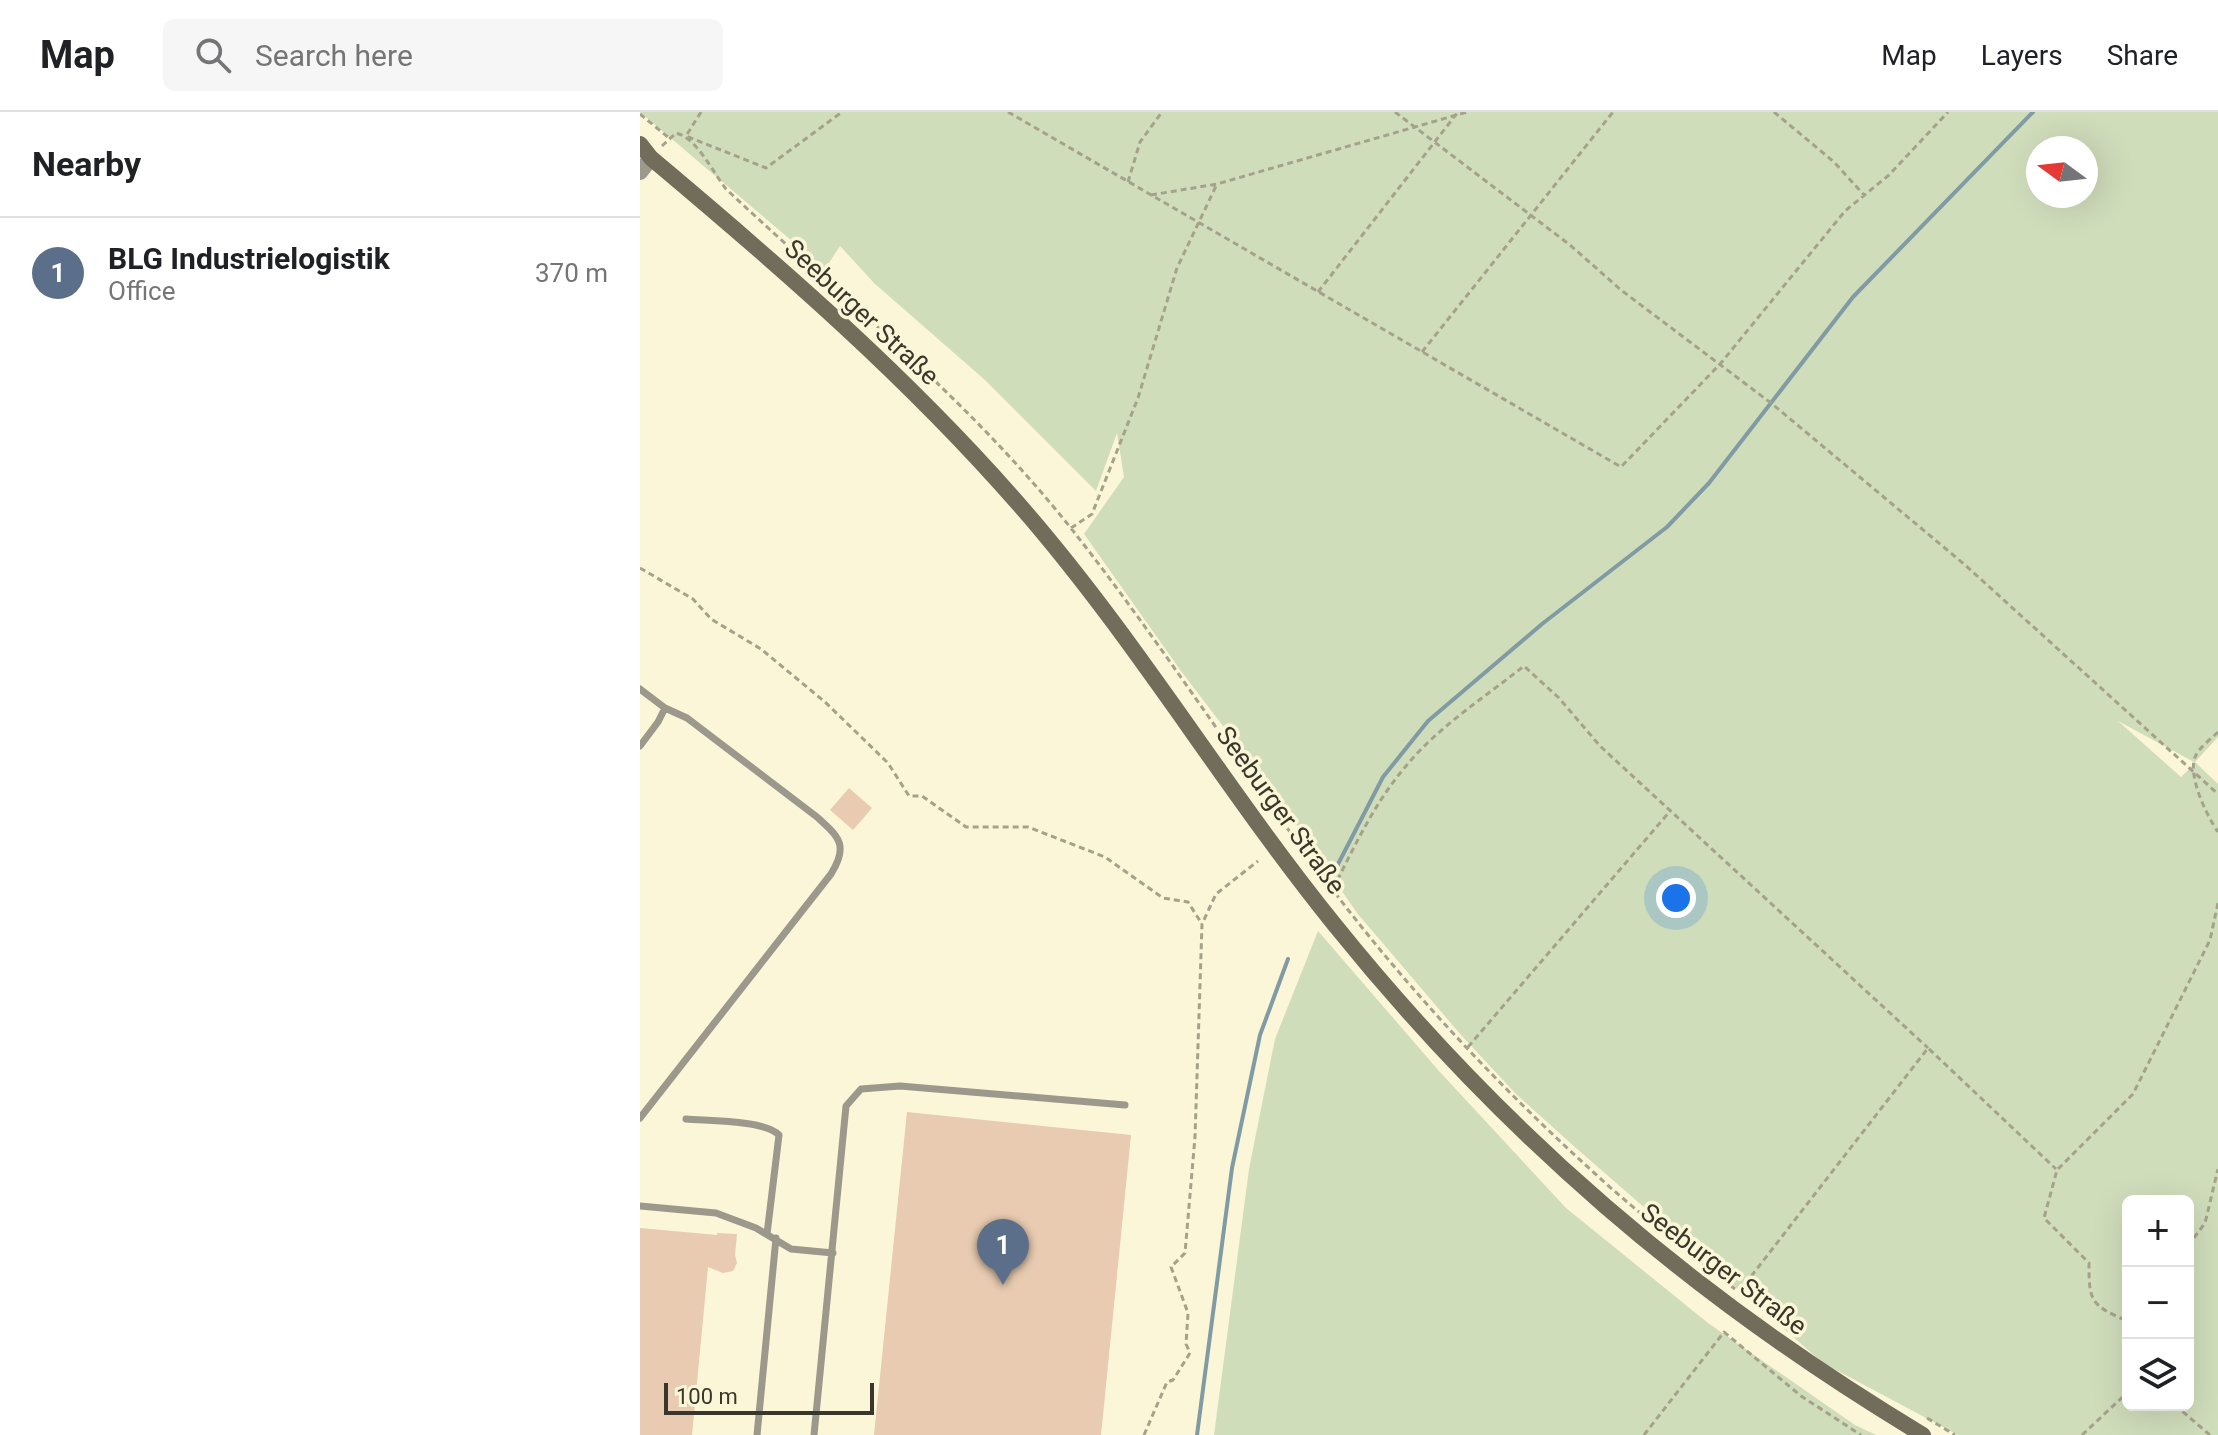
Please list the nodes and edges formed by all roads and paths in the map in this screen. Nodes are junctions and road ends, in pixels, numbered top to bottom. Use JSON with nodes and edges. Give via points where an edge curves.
{"nodes":[{"id":1,"x":701,"y":112,"type":"edge"},
{"id":2,"x":842,"y":112,"type":"edge"},
{"id":3,"x":1008,"y":112,"type":"edge"},
{"id":4,"x":1162,"y":112,"type":"edge"},
{"id":5,"x":1395,"y":112,"type":"edge"},
{"id":6,"x":1467,"y":112,"type":"edge"},
{"id":7,"x":1613,"y":112,"type":"edge"},
{"id":8,"x":1774,"y":112,"type":"edge"},
{"id":9,"x":1948,"y":112,"type":"edge"},
{"id":10,"x":1457,"y":113,"type":"edge"},
{"id":11,"x":640,"y":114,"type":"edge"},
{"id":12,"x":1414,"y":126,"type":"junction"},
{"id":13,"x":686,"y":136,"type":"junction"},
{"id":14,"x":1434,"y":142,"type":"junction"},
{"id":15,"x":640,"y":144,"type":"edge"},
{"id":16,"x":646,"y":154,"type":"edge"},
{"id":17,"x":640,"y":172,"type":"edge"},
{"id":18,"x":1128,"y":182,"type":"junction"},
{"id":19,"x":1217,"y":184,"type":"junction"},
{"id":20,"x":1151,"y":195,"type":"junction"},
{"id":21,"x":1864,"y":195,"type":"junction"},
{"id":22,"x":1531,"y":215,"type":"junction"},
{"id":23,"x":1199,"y":223,"type":"junction"},
{"id":24,"x":1318,"y":292,"type":"junction"},
{"id":25,"x":1422,"y":352,"type":"junction"},
{"id":26,"x":1721,"y":363,"type":"junction"},
{"id":27,"x":1071,"y":528,"type":"junction"},
{"id":28,"x":640,"y":568,"type":"edge"},
{"id":29,"x":640,"y":689,"type":"edge"},
{"id":30,"x":665,"y":708,"type":"junction"},
{"id":31,"x":2218,"y":732,"type":"edge"},
{"id":32,"x":640,"y":746,"type":"edge"},
{"id":33,"x":2194,"y":773,"type":"junction"},
{"id":34,"x":2218,"y":794,"type":"edge"},
{"id":35,"x":1671,"y":810,"type":"junction"},
{"id":36,"x":2218,"y":832,"type":"edge"},
{"id":37,"x":1258,"y":861,"type":"dead end"},
{"id":38,"x":1333,"y":889,"type":"junction"},
{"id":39,"x":2218,"y":903,"type":"edge"},
{"id":40,"x":1202,"y":924,"type":"junction"},
{"id":41,"x":1467,"y":1048,"type":"junction"},
{"id":42,"x":1928,"y":1048,"type":"junction"},
{"id":43,"x":1125,"y":1105,"type":"dead end"},
{"id":44,"x":640,"y":1118,"type":"edge"},
{"id":45,"x":686,"y":1119,"type":"dead end"},
{"id":46,"x":2218,"y":1169,"type":"edge"},
{"id":47,"x":2057,"y":1170,"type":"junction"},
{"id":48,"x":640,"y":1206,"type":"edge"},
{"id":49,"x":767,"y":1234,"type":"junction"},
{"id":50,"x":776,"y":1238,"type":"junction"},
{"id":51,"x":2194,"y":1238,"type":"edge"},
{"id":52,"x":833,"y":1253,"type":"junction"},
{"id":53,"x":1739,"y":1292,"type":"junction"},
{"id":54,"x":2122,"y":1317,"type":"edge"},
{"id":55,"x":1786,"y":1326,"type":"dead end"},
{"id":56,"x":2122,"y":1398,"type":"edge"},
{"id":57,"x":2182,"y":1411,"type":"edge"},
{"id":58,"x":1917,"y":1412,"type":"dead end"},
{"id":59,"x":757,"y":1435,"type":"edge"},
{"id":60,"x":814,"y":1435,"type":"edge"},
{"id":61,"x":1144,"y":1435,"type":"edge"},
{"id":62,"x":1644,"y":1435,"type":"edge"},
{"id":63,"x":1861,"y":1435,"type":"edge"},
{"id":64,"x":1923,"y":1435,"type":"edge"},
{"id":65,"x":1955,"y":1435,"type":"edge"},
{"id":66,"x":2082,"y":1435,"type":"edge"},
{"id":67,"x":2210,"y":1435,"type":"edge"}],
"edges":[{"from":1,"to":13,"type":"path"},
{"from":2,"to":13,"type":"path","via":[[766,168]]},
{"from":3,"to":18,"type":"path"},
{"from":4,"to":18,"type":"path","via":[[1140,142]]},
{"from":5,"to":12,"type":"path"},
{"from":6,"to":10,"type":"path"},
{"from":7,"to":22,"type":"path"},
{"from":8,"to":21,"type":"path"},
{"from":9,"to":21,"type":"path"},
{"from":10,"to":12,"type":"path"},
{"from":10,"to":14,"type":"path"},
{"from":11,"to":13,"type":"path","via":[[669,138],[676,133]]},
{"from":12,"to":14,"type":"path"},
{"from":12,"to":19,"type":"path"},
{"from":13,"to":27,"type":"path","via":[[726,189],[924,369]]},
{"from":14,"to":22,"type":"path"},
{"from":14,"to":24,"type":"path"},
{"from":15,"to":16,"type":"main road","name":"Seeburger Straße"},
{"from":16,"to":17,"type":"street"},
{"from":16,"to":64,"type":"main road","name":"Seeburger Straße","via":[[858,337],[1024,510],[1120,628],[1333,922],[1474,1084],[1622,1222],[1716,1297],[1837,1383]]},
{"from":18,"to":20,"type":"path"},
{"from":19,"to":20,"type":"path"},
{"from":19,"to":23,"type":"path"},
{"from":20,"to":23,"type":"path"},
{"from":21,"to":26,"type":"path","via":[[1845,211]]},
{"from":22,"to":25,"type":"path"},
{"from":22,"to":26,"type":"path"},
{"from":23,"to":24,"type":"path"},
{"from":23,"to":27,"type":"path","via":[[1177,268],[1138,398],[1092,514]]},
{"from":24,"to":25,"type":"path"},
{"from":25,"to":26,"type":"path","via":[[1621,467]]},
{"from":26,"to":33,"type":"path","via":[[1964,564]]},
{"from":27,"to":38,"type":"path"},
{"from":28,"to":40,"type":"path","via":[[693,599],[711,619],[761,649],[825,702],[888,763],[909,796],[922,796],[966,827],[1028,827],[1105,857],[1163,898],[1188,902]]},
{"from":29,"to":30,"type":"lane"},
{"from":30,"to":32,"type":"lane"},
{"from":30,"to":44,"type":"lane","via":[[687,718],[817,817],[841,845],[831,874]]},
{"from":31,"to":33,"type":"path","via":[[2195,756]]},
{"from":33,"to":34,"type":"path"},
{"from":33,"to":36,"type":"path","via":[[2205,813]]},
{"from":35,"to":38,"type":"path","via":[[1524,666],[1406,765],[1365,826]]},
{"from":35,"to":41,"type":"path"},
{"from":35,"to":42,"type":"path"},
{"from":37,"to":40,"type":"path","via":[[1216,894]]},
{"from":38,"to":41,"type":"path"},
{"from":39,"to":47,"type":"path","via":[[2210,940],[2133,1094]]},
{"from":40,"to":61,"type":"path","via":[[1195,1137],[1185,1253],[1171,1267],[1188,1313],[1190,1353],[1167,1382]]},
{"from":41,"to":53,"type":"path","via":[[1592,1171]]},
{"from":42,"to":47,"type":"path"},
{"from":42,"to":53,"type":"path"},
{"from":43,"to":52,"type":"lane","via":[[900,1086],[861,1089],[846,1106]]},
{"from":45,"to":49,"type":"lane","via":[[757,1126],[779,1135]]},
{"from":46,"to":51,"type":"path","via":[[2205,1223]]},
{"from":47,"to":54,"type":"path","via":[[2044,1218],[2089,1263],[2089,1293],[2102,1310]]},
{"from":48,"to":49,"type":"lane","via":[[716,1213]]},
{"from":49,"to":50,"type":"lane"},
{"from":50,"to":52,"type":"lane","via":[[791,1249]]},
{"from":50,"to":59,"type":"lane"},
{"from":52,"to":60,"type":"lane"},
{"from":53,"to":55,"type":"path"},
{"from":56,"to":66,"type":"path"},
{"from":57,"to":67,"type":"path"},
{"from":58,"to":65,"type":"path"},
{"from":62,"to":63,"type":"path","via":[[1724,1332],[1801,1396]]}]}
